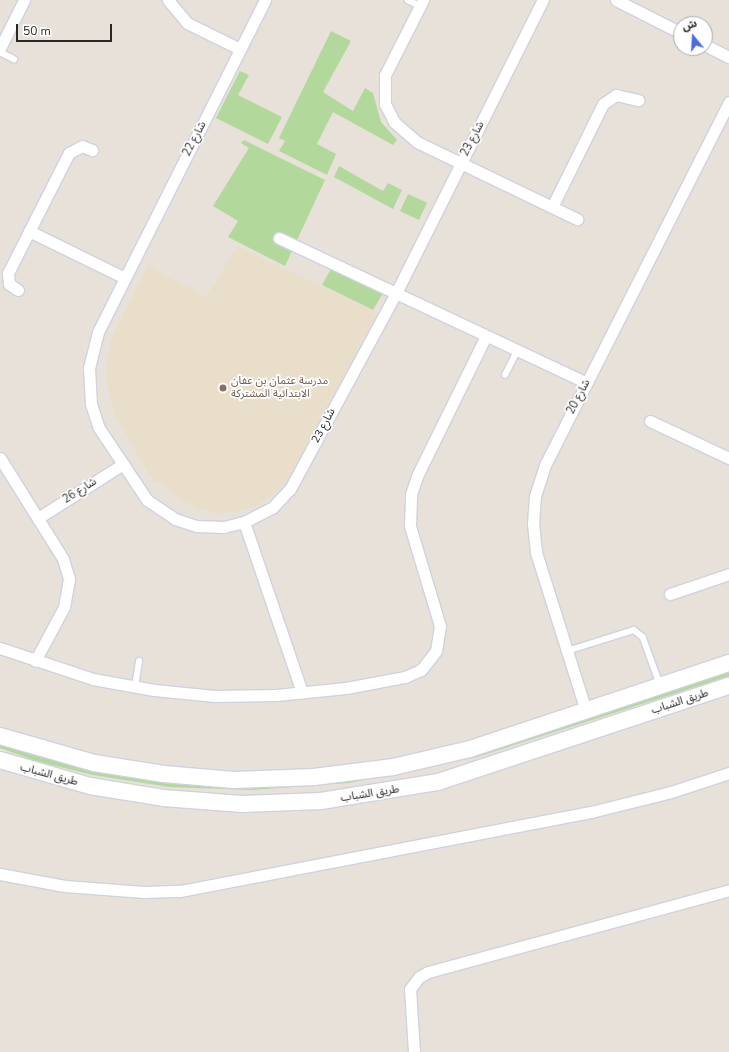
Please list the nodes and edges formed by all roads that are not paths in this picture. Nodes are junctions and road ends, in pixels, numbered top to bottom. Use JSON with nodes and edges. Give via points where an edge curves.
{"nodes":[{"id":1,"x":24,"y":0,"type":"edge"},
{"id":2,"x":168,"y":0,"type":"edge"},
{"id":3,"x":265,"y":0,"type":"edge"},
{"id":4,"x":408,"y":0,"type":"edge"},
{"id":5,"x":543,"y":0,"type":"edge"},
{"id":6,"x":616,"y":0,"type":"edge"},
{"id":7,"x":422,"y":3,"type":"edge"},
{"id":8,"x":673,"y":29,"type":"edge"},
{"id":9,"x":0,"y":48,"type":"edge"},
{"id":10,"x":240,"y":49,"type":"junction"},
{"id":11,"x":713,"y":49,"type":"edge"},
{"id":12,"x":0,"y":52,"type":"edge"},
{"id":13,"x":729,"y":57,"type":"edge"},
{"id":14,"x":14,"y":59,"type":"dead end"},
{"id":15,"x":638,"y":100,"type":"dead end"},
{"id":16,"x":729,"y":102,"type":"edge"},
{"id":17,"x":92,"y":150,"type":"dead end"},
{"id":18,"x":461,"y":164,"type":"junction"},
{"id":19,"x":552,"y":207,"type":"junction"},
{"id":20,"x":577,"y":219,"type":"dead end"},
{"id":21,"x":29,"y":231,"type":"junction"},
{"id":22,"x":279,"y":238,"type":"dead end"},
{"id":23,"x":125,"y":278,"type":"junction"},
{"id":24,"x":18,"y":290,"type":"dead end"},
{"id":25,"x":396,"y":293,"type":"junction"},
{"id":26,"x":486,"y":336,"type":"junction"},
{"id":27,"x":518,"y":350,"type":"junction"},
{"id":28,"x":505,"y":375,"type":"dead end"},
{"id":29,"x":586,"y":383,"type":"junction"},
{"id":30,"x":650,"y":421,"type":"dead end"},
{"id":31,"x":0,"y":458,"type":"edge"},
{"id":32,"x":729,"y":458,"type":"edge"},
{"id":33,"x":123,"y":464,"type":"junction"},
{"id":34,"x":38,"y":518,"type":"junction"},
{"id":35,"x":244,"y":522,"type":"junction"},
{"id":36,"x":729,"y":574,"type":"edge"},
{"id":37,"x":670,"y":594,"type":"dead end"},
{"id":38,"x":0,"y":648,"type":"edge"},
{"id":39,"x":567,"y":651,"type":"junction"},
{"id":40,"x":35,"y":661,"type":"junction"},
{"id":41,"x":139,"y":661,"type":"dead end"},
{"id":42,"x":729,"y":663,"type":"edge"},
{"id":43,"x":661,"y":686,"type":"junction"},
{"id":44,"x":729,"y":686,"type":"edge"},
{"id":45,"x":134,"y":687,"type":"junction"},
{"id":46,"x":302,"y":692,"type":"junction"},
{"id":47,"x":586,"y":711,"type":"junction"},
{"id":48,"x":0,"y":736,"type":"edge"},
{"id":49,"x":0,"y":760,"type":"edge"},
{"id":50,"x":729,"y":773,"type":"edge"},
{"id":51,"x":0,"y":874,"type":"edge"},
{"id":52,"x":729,"y":890,"type":"edge"},
{"id":53,"x":414,"y":1052,"type":"edge"}],
"edges":[{"from":1,"to":9,"type":"street"},
{"from":2,"to":10,"type":"street","via":[[187,23]]},
{"from":3,"to":10,"type":"street","name":"شارع 22"},
{"from":4,"to":7,"type":"lane"},
{"from":5,"to":18,"type":"street","name":"شارع 23"},
{"from":6,"to":8,"type":"street"},
{"from":7,"to":18,"type":"street","via":[[385,75],[385,104],[394,122],[408,137]]},
{"from":10,"to":23,"type":"street","name":"شارع 22"},
{"from":11,"to":13,"type":"street"},
{"from":12,"to":14,"type":"lane"},
{"from":15,"to":19,"type":"street","via":[[616,95],[603,104]]},
{"from":16,"to":29,"type":"street","name":"شارع 20"},
{"from":17,"to":21,"type":"street","via":[[82,146],[69,153]]},
{"from":18,"to":19,"type":"street"},
{"from":18,"to":25,"type":"street","name":"شارع 23"},
{"from":19,"to":20,"type":"street"},
{"from":21,"to":23,"type":"street"},
{"from":21,"to":24,"type":"street","via":[[8,273],[9,284]]},
{"from":22,"to":25,"type":"street"},
{"from":23,"to":33,"type":"street","name":"شارع 23","via":[[94,344],[88,379],[94,416]]},
{"from":25,"to":26,"type":"street"},
{"from":25,"to":35,"type":"street","name":"شارع 23","via":[[290,489],[272,508]]},
{"from":26,"to":27,"type":"street"},
{"from":26,"to":46,"type":"street","via":[[418,474],[409,504],[413,538],[440,626],[436,650],[427,665],[405,677]]},
{"from":27,"to":28,"type":"lane"},
{"from":27,"to":29,"type":"street"},
{"from":29,"to":39,"type":"street","name":"شارع 20","via":[[545,465],[533,510],[536,552]]},
{"from":30,"to":32,"type":"street"},
{"from":31,"to":34,"type":"street"},
{"from":33,"to":34,"type":"street","name":"شارع 26"},
{"from":33,"to":35,"type":"street","name":"شارع 23","via":[[147,500],[175,519],[210,528]]},
{"from":34,"to":40,"type":"street","via":[[63,559],[68,590],[64,607]]},
{"from":35,"to":46,"type":"street"},
{"from":36,"to":37,"type":"street"},
{"from":38,"to":40,"type":"street"},
{"from":39,"to":43,"type":"lane","via":[[634,630],[643,637]]},
{"from":39,"to":47,"type":"street","name":"شارع 20"},
{"from":40,"to":45,"type":"street","via":[[93,679]]},
{"from":41,"to":45,"type":"lane"},
{"from":42,"to":43,"type":"main road","name":"طريق الشباب"},
{"from":43,"to":47,"type":"main road","name":"طريق الشباب"},
{"from":44,"to":49,"type":"main road","name":"طريق الشباب","via":[[438,782],[321,801],[242,804],[163,798],[90,786]]},
{"from":45,"to":46,"type":"street","via":[[215,696]]},
{"from":47,"to":48,"type":"main road","name":"طريق الشباب","via":[[432,759],[353,773],[274,779],[199,778],[129,769],[60,755]]},
{"from":50,"to":51,"type":"street","via":[[671,792],[591,812],[180,891],[144,892],[65,886]]},
{"from":52,"to":53,"type":"street","via":[[428,972],[419,977],[410,989]]}]}
